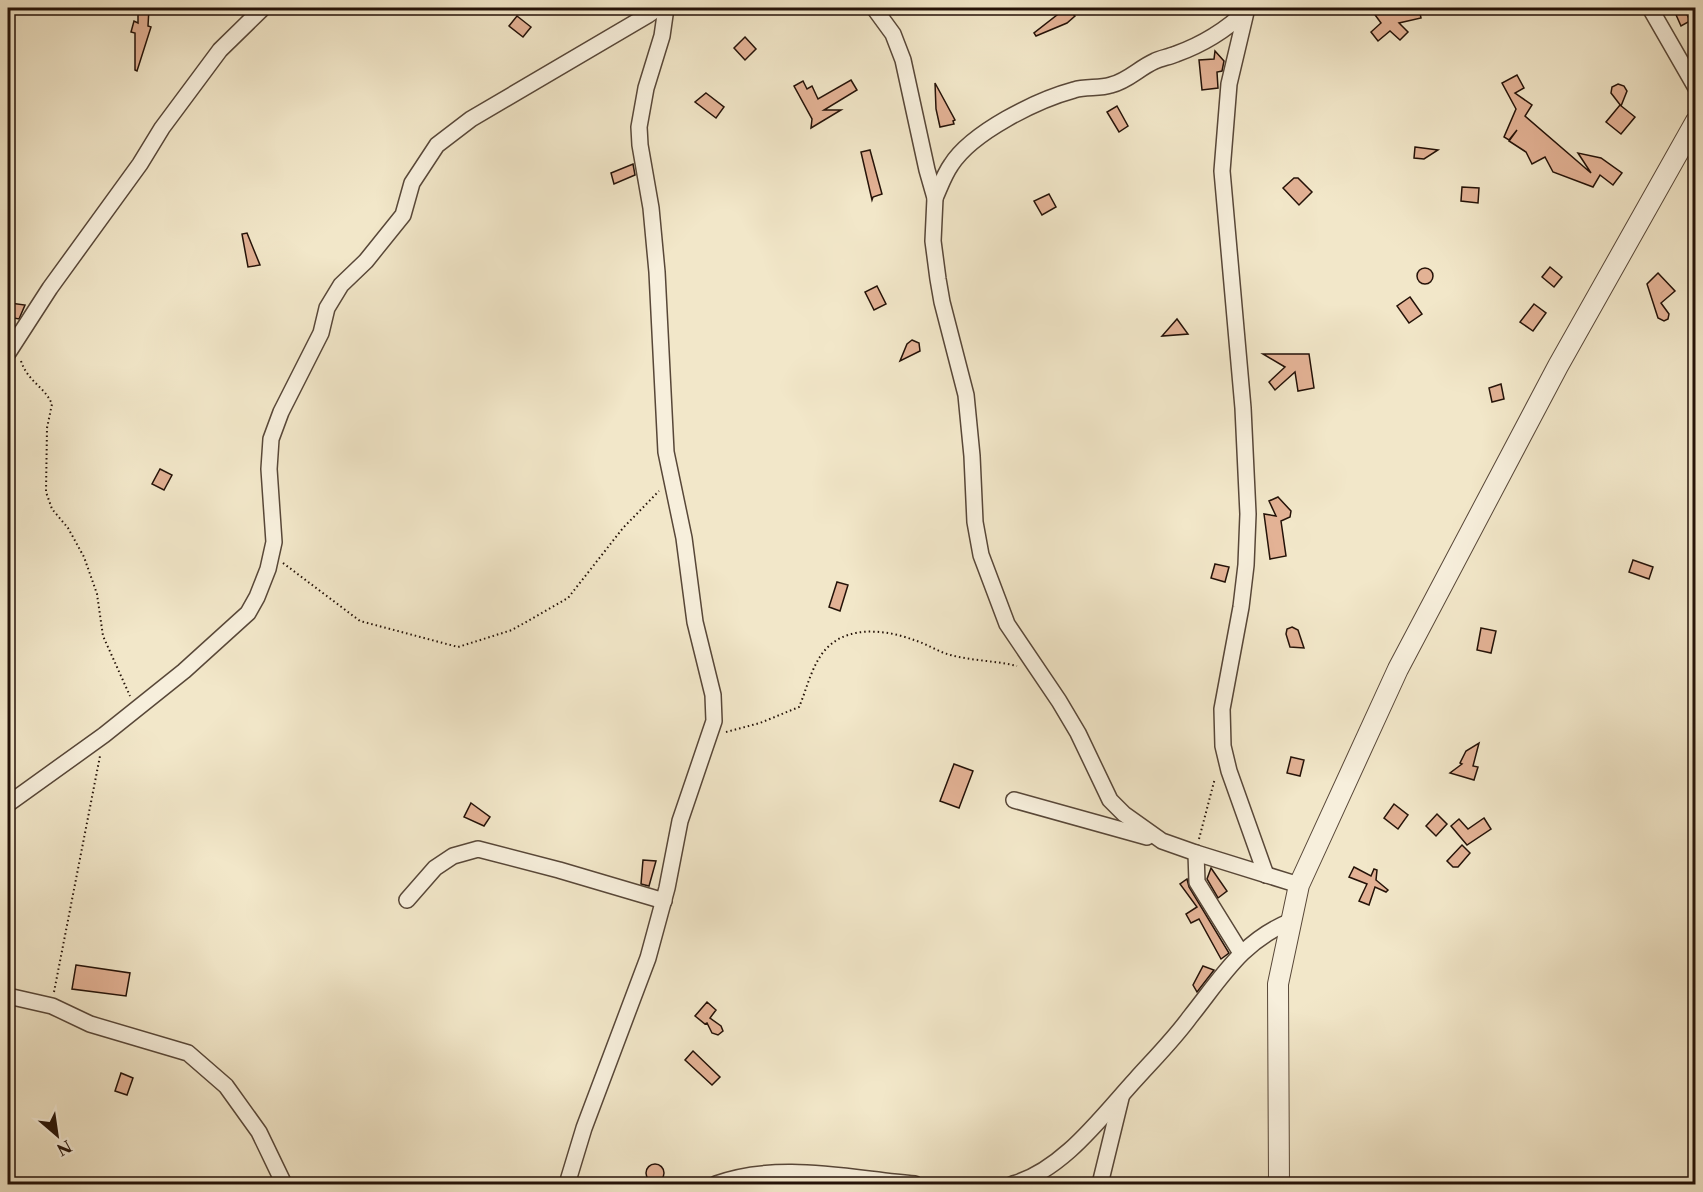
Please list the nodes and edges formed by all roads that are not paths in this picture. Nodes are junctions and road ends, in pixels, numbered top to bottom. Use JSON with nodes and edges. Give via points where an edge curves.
{"nodes":[{"id":1,"x":263,"y":8,"type":"edge"},
{"id":2,"x":658,"y":8,"type":"edge"},
{"id":3,"x":666,"y":8,"type":"edge"},
{"id":4,"x":874,"y":8,"type":"edge"},
{"id":5,"x":1650,"y":8,"type":"edge"},
{"id":6,"x":1247,"y":9,"type":"edge"},
{"id":7,"x":1695,"y":88,"type":"edge"},
{"id":8,"x":1695,"y":121,"type":"edge"},
{"id":9,"x":935,"y":198,"type":"junction"},
{"id":10,"x":11,"y":347,"type":"edge"},
{"id":11,"x":1014,"y":800,"type":"dead end"},
{"id":12,"x":8,"y":804,"type":"edge"},
{"id":13,"x":1162,"y":841,"type":"junction"},
{"id":14,"x":1196,"y":853,"type":"junction"},
{"id":15,"x":1266,"y":875,"type":"junction"},
{"id":16,"x":1299,"y":885,"type":"junction"},
{"id":17,"x":407,"y":900,"type":"dead end"},
{"id":18,"x":664,"y":901,"type":"junction"},
{"id":19,"x":1291,"y":921,"type":"junction"},
{"id":20,"x":1241,"y":953,"type":"junction"},
{"id":21,"x":8,"y":996,"type":"edge"},
{"id":22,"x":1122,"y":1095,"type":"junction"},
{"id":23,"x":1064,"y":1156,"type":"junction"},
{"id":24,"x":790,"y":1179,"type":"edge"},
{"id":25,"x":285,"y":1185,"type":"edge"},
{"id":26,"x":567,"y":1185,"type":"edge"},
{"id":27,"x":716,"y":1185,"type":"edge"},
{"id":28,"x":915,"y":1185,"type":"edge"},
{"id":29,"x":1013,"y":1185,"type":"edge"},
{"id":30,"x":1046,"y":1185,"type":"edge"},
{"id":31,"x":1100,"y":1185,"type":"edge"},
{"id":32,"x":1279,"y":1185,"type":"edge"}],
"edges":[{"from":1,"to":10,"type":"street","via":[[220,50],[162,128]]},
{"from":2,"to":12,"type":"street","via":[[471,119],[437,145],[412,183],[403,215],[341,285],[327,308],[321,333],[281,412],[270,449],[274,542],[248,613],[138,708]]},
{"from":3,"to":18,"type":"street","via":[[646,88],[640,145],[657,272],[663,416],[671,479],[684,538],[695,622],[713,695],[714,721],[680,821]]},
{"from":4,"to":9,"type":"street","via":[[893,34],[903,60]]},
{"from":5,"to":7,"type":"street"},
{"from":6,"to":9,"type":"street","via":[[1202,42],[1154,62],[1125,80],[1076,89],[1023,110],[996,126],[971,142],[951,165]]},
{"from":6,"to":15,"type":"street","via":[[1229,84],[1222,171],[1244,408],[1248,514],[1241,607],[1222,709],[1222,746]]},
{"from":8,"to":16,"type":"street","via":[[1558,366],[1398,669]]},
{"from":9,"to":13,"type":"street","via":[[933,242],[942,302],[966,394],[981,555],[1007,624],[1078,733],[1110,800]]},
{"from":11,"to":13,"type":"street"},
{"from":13,"to":14,"type":"street"},
{"from":14,"to":15,"type":"street"},
{"from":14,"to":20,"type":"street","via":[[1197,882]]},
{"from":15,"to":16,"type":"street"},
{"from":16,"to":19,"type":"street"},
{"from":17,"to":18,"type":"street","via":[[435,868],[453,856],[478,849]]},
{"from":18,"to":26,"type":"street"},
{"from":19,"to":20,"type":"street"},
{"from":19,"to":32,"type":"street","via":[[1278,984]]},
{"from":20,"to":22,"type":"street"},
{"from":21,"to":25,"type":"street","via":[[52,1006],[90,1024],[188,1053],[226,1086],[260,1132]]},
{"from":22,"to":23,"type":"street"},
{"from":22,"to":31,"type":"street"},
{"from":23,"to":29,"type":"street"},
{"from":23,"to":30,"type":"street"},
{"from":24,"to":27,"type":"street","via":[[746,1176]]},
{"from":24,"to":28,"type":"street"}]}
